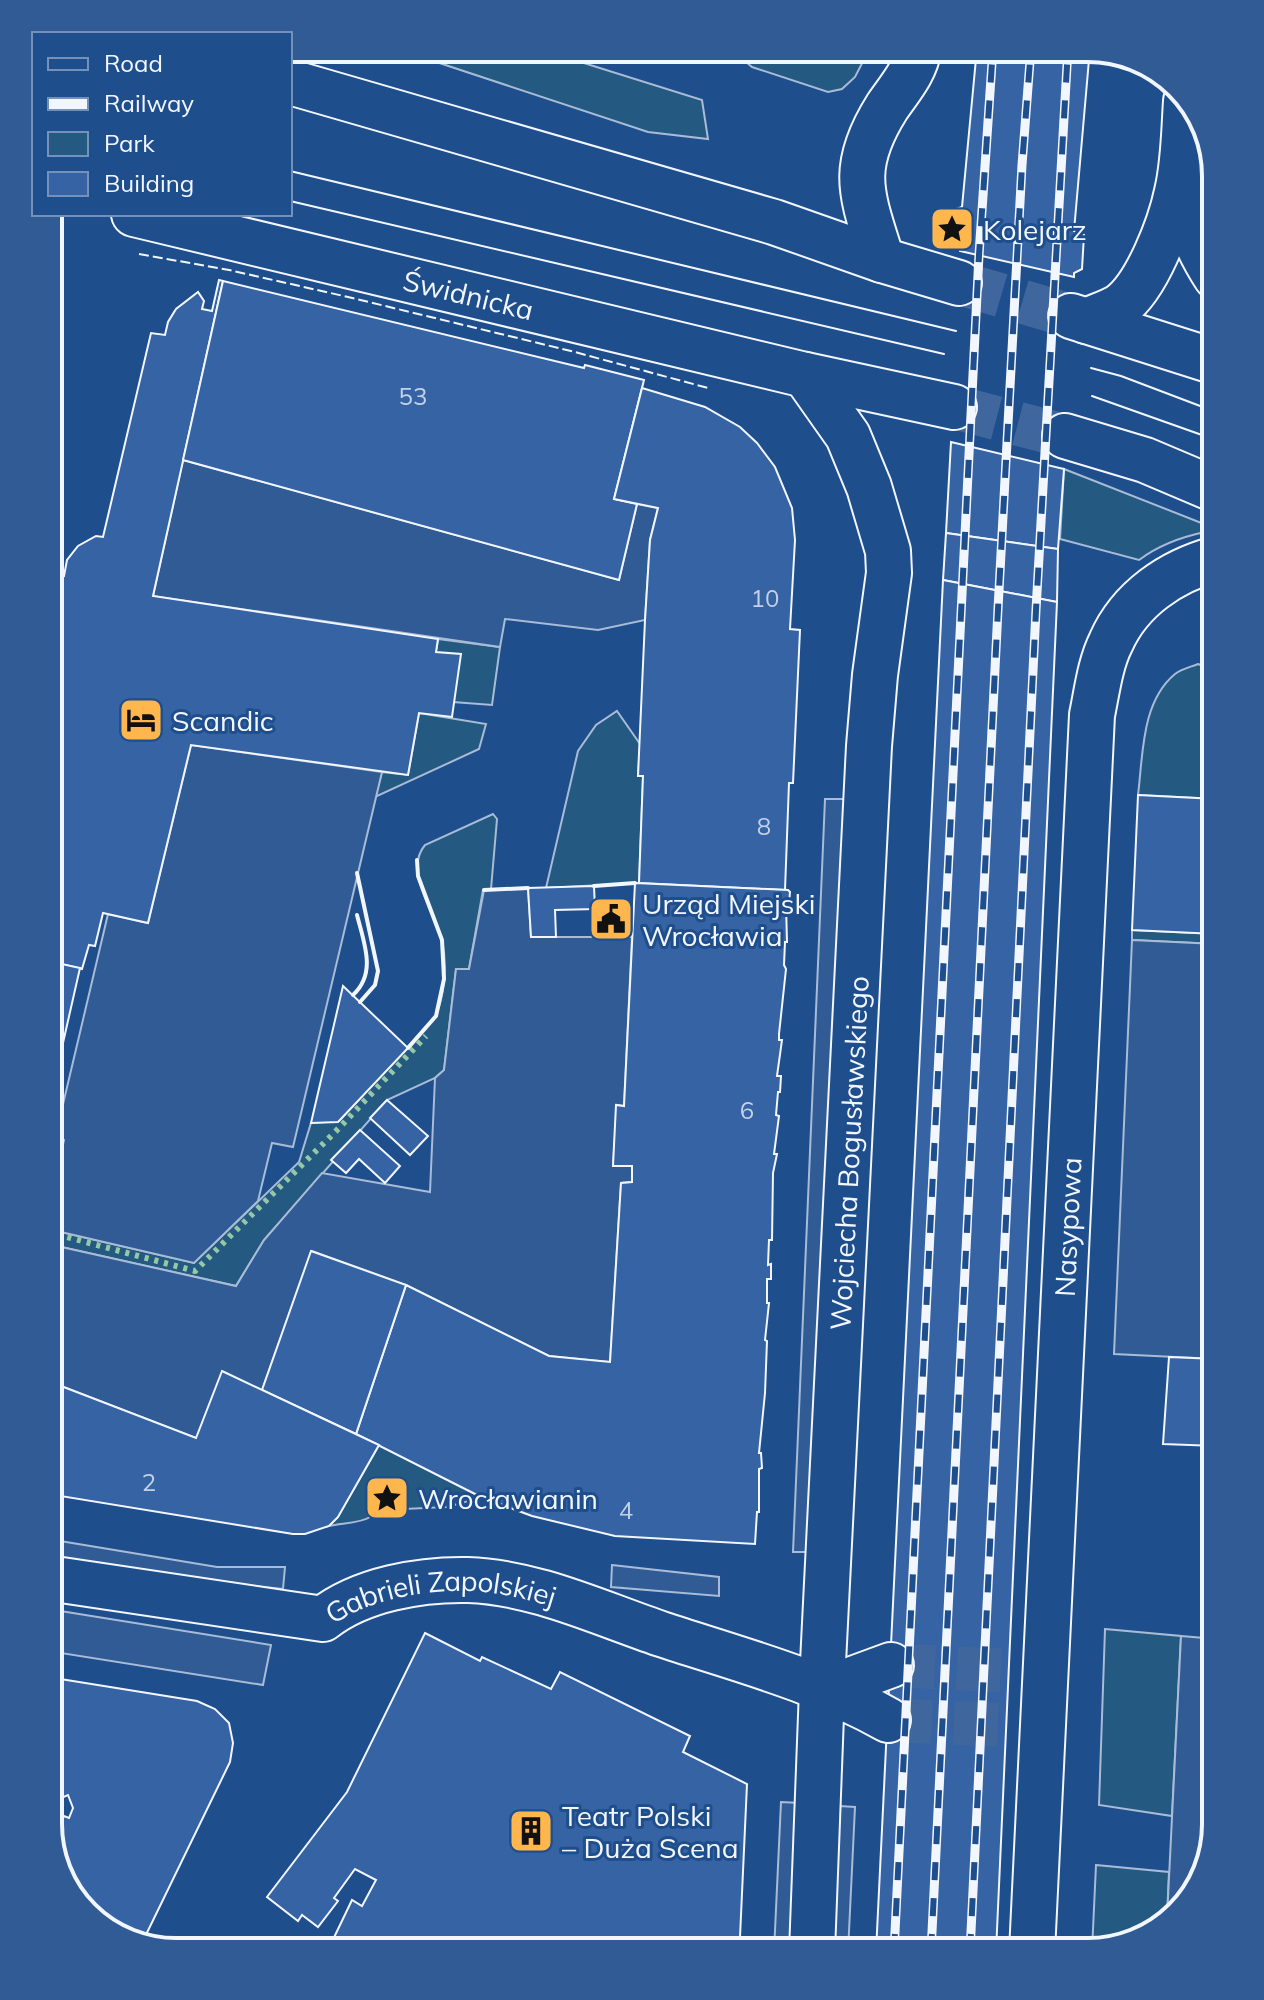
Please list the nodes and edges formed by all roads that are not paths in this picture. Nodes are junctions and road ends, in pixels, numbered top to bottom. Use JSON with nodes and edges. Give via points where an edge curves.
{"nodes":[{"id":1,"x":917,"y":62,"type":"edge"},
{"id":2,"x":292,"y":83,"type":"edge"},
{"id":3,"x":1185,"y":116,"type":"edge"},
{"id":4,"x":1178,"y":192,"type":"junction"},
{"id":5,"x":142,"y":216,"type":"edge"},
{"id":6,"x":1202,"y":256,"type":"edge"},
{"id":7,"x":882,"y":260,"type":"junction"},
{"id":8,"x":959,"y":283,"type":"tunnel mouth"},
{"id":9,"x":1202,"y":358,"type":"edge"},
{"id":10,"x":805,"y":375,"type":"junction"},
{"id":11,"x":954,"y":407,"type":"tunnel mouth"},
{"id":12,"x":1065,"y":436,"type":"tunnel mouth"},
{"id":13,"x":1202,"y":484,"type":"edge"},
{"id":14,"x":1202,"y":564,"type":"edge"},
{"id":15,"x":62,"y":1580,"type":"edge"},
{"id":16,"x":891,"y":1665,"type":"tunnel mouth"},
{"id":17,"x":823,"y":1690,"type":"junction"},
{"id":18,"x":888,"y":1720,"type":"tunnel mouth"},
{"id":19,"x":813,"y":1938,"type":"edge"},
{"id":20,"x":1032,"y":1938,"type":"edge"}],
"edges":[{"from":1,"to":7,"type":"street","via":[[863,153],[867,209]]},
{"from":2,"to":7,"type":"street","via":[[774,222]]},
{"from":3,"to":4,"type":"street"},
{"from":4,"to":6,"type":"street"},
{"from":4,"to":9,"type":"street","via":[[1132,295],[1118,307],[1078,319]]},
{"from":5,"to":10,"type":"street","name":"Świdnicka"},
{"from":7,"to":8,"type":"street"},
{"from":10,"to":11,"type":"street","name":"Świdnicka"},
{"from":10,"to":17,"type":"street","name":"Wojciecha Bogusławskiego","via":[[848,436],[886,541],[889,573],[869,746]]},
{"from":12,"to":13,"type":"street"},
{"from":14,"to":20,"type":"street","name":"Nasypowa","via":[[1175,575],[1123,619],[1110,643],[1092,715],[1026,1671]]},
{"from":15,"to":17,"type":"street","name":"Gabrieli Zapolskiej","via":[[323,1619],[368,1595],[417,1584],[467,1580],[517,1585]]},
{"from":16,"to":17,"type":"street"},
{"from":17,"to":18,"type":"street","name":"Gabrieli Zapolskiej"},
{"from":17,"to":19,"type":"street","name":"Wojciecha Bogusławskiego"}]}
